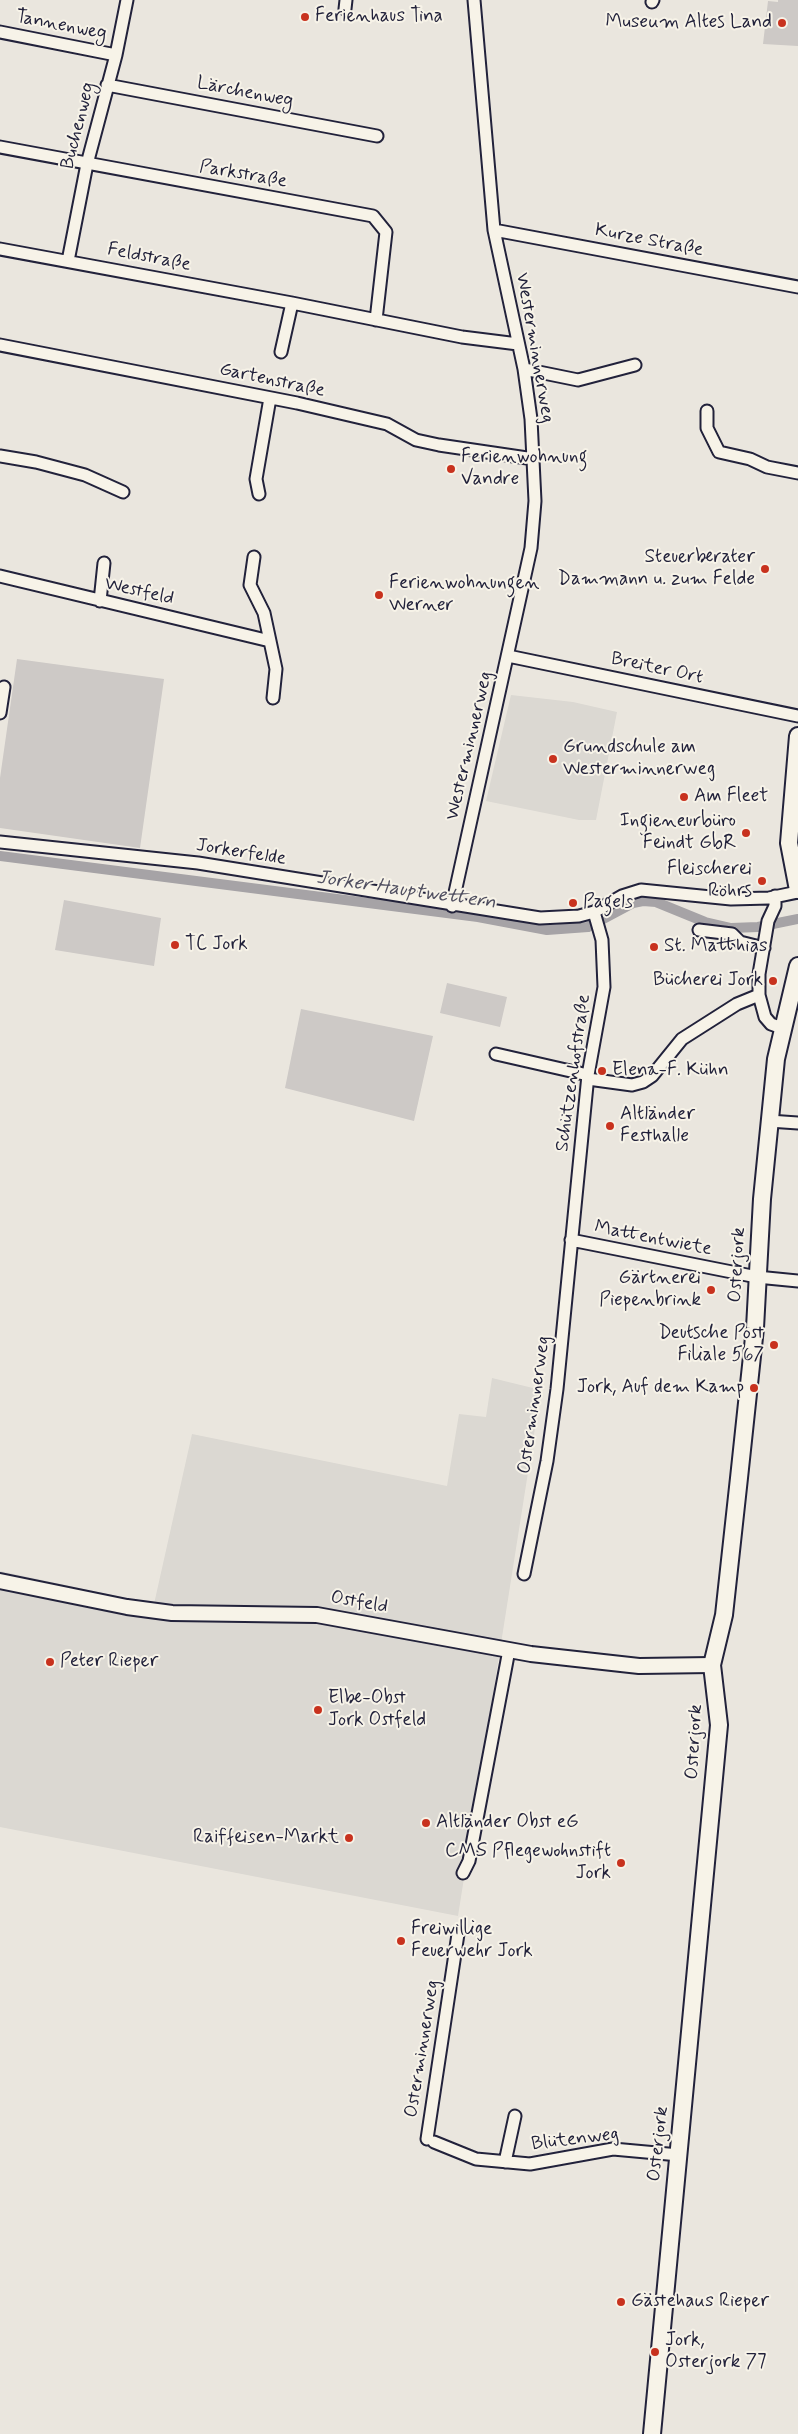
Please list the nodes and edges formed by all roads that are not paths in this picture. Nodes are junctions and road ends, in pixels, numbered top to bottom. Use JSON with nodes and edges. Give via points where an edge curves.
{"nodes":[{"id":1,"x":127,"y":0,"type":"edge"},
{"id":2,"x":474,"y":0,"type":"edge"},
{"id":3,"x":0,"y":32,"type":"edge"},
{"id":4,"x":116,"y":55,"type":"junction"},
{"id":5,"x":106,"y":85,"type":"junction"},
{"id":6,"x":377,"y":136,"type":"dead end"},
{"id":7,"x":0,"y":147,"type":"edge"},
{"id":8,"x":87,"y":164,"type":"junction"},
{"id":9,"x":494,"y":230,"type":"junction"},
{"id":10,"x":0,"y":249,"type":"edge"},
{"id":11,"x":68,"y":261,"type":"junction"},
{"id":12,"x":798,"y":287,"type":"edge"},
{"id":13,"x":292,"y":302,"type":"junction"},
{"id":14,"x":376,"y":320,"type":"junction"},
{"id":15,"x":518,"y":344,"type":"junction"},
{"id":16,"x":0,"y":345,"type":"edge"},
{"id":17,"x":281,"y":352,"type":"dead end"},
{"id":18,"x":635,"y":366,"type":"dead end"},
{"id":19,"x":524,"y":369,"type":"junction"},
{"id":20,"x":270,"y":398,"type":"junction"},
{"id":21,"x":707,"y":411,"type":"dead end"},
{"id":22,"x":0,"y":456,"type":"edge"},
{"id":23,"x":534,"y":459,"type":"junction"},
{"id":24,"x":798,"y":473,"type":"edge"},
{"id":25,"x":123,"y":492,"type":"dead end"},
{"id":26,"x":260,"y":494,"type":"dead end"},
{"id":27,"x":254,"y":557,"type":"dead end"},
{"id":28,"x":104,"y":563,"type":"dead end"},
{"id":29,"x":0,"y":576,"type":"edge"},
{"id":30,"x":100,"y":601,"type":"junction"},
{"id":31,"x":270,"y":641,"type":"junction"},
{"id":32,"x":508,"y":656,"type":"junction"},
{"id":33,"x":4,"y":687,"type":"dead end"},
{"id":34,"x":273,"y":698,"type":"dead end"},
{"id":35,"x":0,"y":713,"type":"edge"},
{"id":36,"x":798,"y":716,"type":"edge"},
{"id":37,"x":798,"y":736,"type":"edge"},
{"id":38,"x":0,"y":842,"type":"edge"},
{"id":39,"x":798,"y":891,"type":"edge"},
{"id":40,"x":775,"y":896,"type":"junction"},
{"id":41,"x":452,"y":906,"type":"junction"},
{"id":42,"x":595,"y":914,"type":"junction"},
{"id":43,"x":699,"y":930,"type":"dead end"},
{"id":44,"x":764,"y":948,"type":"junction"},
{"id":45,"x":798,"y":966,"type":"edge"},
{"id":46,"x":759,"y":995,"type":"junction"},
{"id":47,"x":782,"y":1028,"type":"junction"},
{"id":48,"x":496,"y":1054,"type":"dead end"},
{"id":49,"x":588,"y":1077,"type":"junction"},
{"id":50,"x":769,"y":1121,"type":"junction"},
{"id":51,"x":798,"y":1123,"type":"edge"},
{"id":52,"x":571,"y":1240,"type":"junction"},
{"id":53,"x":757,"y":1278,"type":"junction"},
{"id":54,"x":798,"y":1282,"type":"edge"},
{"id":55,"x":524,"y":1574,"type":"dead end"},
{"id":56,"x":0,"y":1581,"type":"edge"},
{"id":57,"x":509,"y":1650,"type":"junction"},
{"id":58,"x":712,"y":1665,"type":"junction"},
{"id":59,"x":463,"y":1873,"type":"dead end"},
{"id":60,"x":458,"y":1934,"type":"dead end"},
{"id":61,"x":515,"y":2116,"type":"dead end"},
{"id":62,"x":431,"y":2141,"type":"joint"},
{"id":63,"x":678,"y":2155,"type":"junction"},
{"id":64,"x":505,"y":2162,"type":"junction"},
{"id":65,"x":652,"y":2434,"type":"edge"}],
"edges":[{"from":1,"to":4,"type":"street","name":"Buchenweg"},
{"from":2,"to":9,"type":"street","name":"Westerminnerweg"},
{"from":3,"to":4,"type":"street","name":"Tannenweg"},
{"from":4,"to":5,"type":"street","name":"Buchenweg"},
{"from":5,"to":6,"type":"street","name":"Lärchenweg"},
{"from":5,"to":8,"type":"street","name":"Buchenweg"},
{"from":7,"to":8,"type":"street","name":"Parkstraße"},
{"from":8,"to":11,"type":"street","name":"Buchenweg"},
{"from":8,"to":14,"type":"street","name":"Parkstraße","via":[[373,216],[386,232]]},
{"from":9,"to":12,"type":"street","name":"Kurze Straße"},
{"from":9,"to":15,"type":"street","name":"Westerminnerweg"},
{"from":10,"to":11,"type":"street","name":"Feldstraße"},
{"from":11,"to":13,"type":"street","name":"Feldstraße"},
{"from":13,"to":14,"type":"street","name":"Feldstraße"},
{"from":13,"to":17,"type":"street"},
{"from":14,"to":15,"type":"street","name":"Feldstraße"},
{"from":15,"to":19,"type":"street","name":"Westerminnerweg"},
{"from":16,"to":20,"type":"street","name":"Gartenstraße"},
{"from":18,"to":19,"type":"street","via":[[578,380]]},
{"from":19,"to":23,"type":"street","name":"Westerminnerweg"},
{"from":20,"to":23,"type":"street","name":"Gartenstraße","via":[[387,424],[416,440]]},
{"from":20,"to":26,"type":"street","via":[[256,479]]},
{"from":21,"to":24,"type":"street","via":[[707,428],[719,452]]},
{"from":22,"to":25,"type":"street","via":[[86,475]]},
{"from":23,"to":32,"type":"street","name":"Westerminnerweg","via":[[531,548]]},
{"from":27,"to":31,"type":"street","via":[[250,585],[264,613]]},
{"from":28,"to":30,"type":"street"},
{"from":29,"to":30,"type":"street","name":"Westfeld"},
{"from":30,"to":31,"type":"street","name":"Westfeld"},
{"from":31,"to":34,"type":"street","via":[[276,669]]},
{"from":32,"to":36,"type":"street","name":"Breiter Ort"},
{"from":32,"to":41,"type":"street","name":"Westerminnerweg"},
{"from":33,"to":35,"type":"street"},
{"from":37,"to":39,"type":"main road","via":[[789,843]]},
{"from":38,"to":41,"type":"street","name":"Jorkerfelde","via":[[198,863]]},
{"from":39,"to":40,"type":"street"},
{"from":40,"to":42,"type":"street","via":[[731,900],[641,890],[622,896]]},
{"from":40,"to":44,"type":"street"},
{"from":41,"to":42,"type":"street","name":"Jorkerfelde","via":[[540,918],[563,919]]},
{"from":42,"to":49,"type":"street","name":"Schützenhofstraße","via":[[604,987]]},
{"from":43,"to":44,"type":"street","via":[[732,934],[740,942]]},
{"from":44,"to":46,"type":"street"},
{"from":45,"to":47,"type":"main road","name":"Osterjork"},
{"from":46,"to":47,"type":"street","via":[[765,1017],[771,1024]]},
{"from":46,"to":49,"type":"street","via":[[736,1004],[682,1039],[652,1076],[643,1082],[632,1085]]},
{"from":47,"to":50,"type":"main road","name":"Osterjork"},
{"from":48,"to":49,"type":"street"},
{"from":49,"to":52,"type":"street","name":"Schützenhofstraße"},
{"from":50,"to":51,"type":"street"},
{"from":50,"to":53,"type":"main road","name":"Osterjork"},
{"from":52,"to":53,"type":"street","name":"Mattentwiete"},
{"from":52,"to":55,"type":"street","name":"Osterminnerweg","via":[[547,1461]]},
{"from":53,"to":54,"type":"street","name":"Mattentwiete"},
{"from":53,"to":58,"type":"main road","name":"Osterjork","via":[[724,1615]]},
{"from":56,"to":57,"type":"street","name":"Ostfeld","via":[[172,1613],[317,1614]]},
{"from":57,"to":58,"type":"street","name":"Ostfeld","via":[[622,1665]]},
{"from":57,"to":59,"type":"street","via":[[469,1861]]},
{"from":58,"to":63,"type":"main road","name":"Osterjork","via":[[719,1725]]},
{"from":60,"to":62,"type":"street","name":"Osterminnerweg"},
{"from":61,"to":64,"type":"street","name":"Blütenweg"},
{"from":62,"to":64,"type":"street","name":"Blütenweg","via":[[476,2159]]},
{"from":63,"to":64,"type":"street","name":"Blütenweg","via":[[613,2149],[530,2164]]},
{"from":63,"to":65,"type":"main road","name":"Osterjork"}]}
